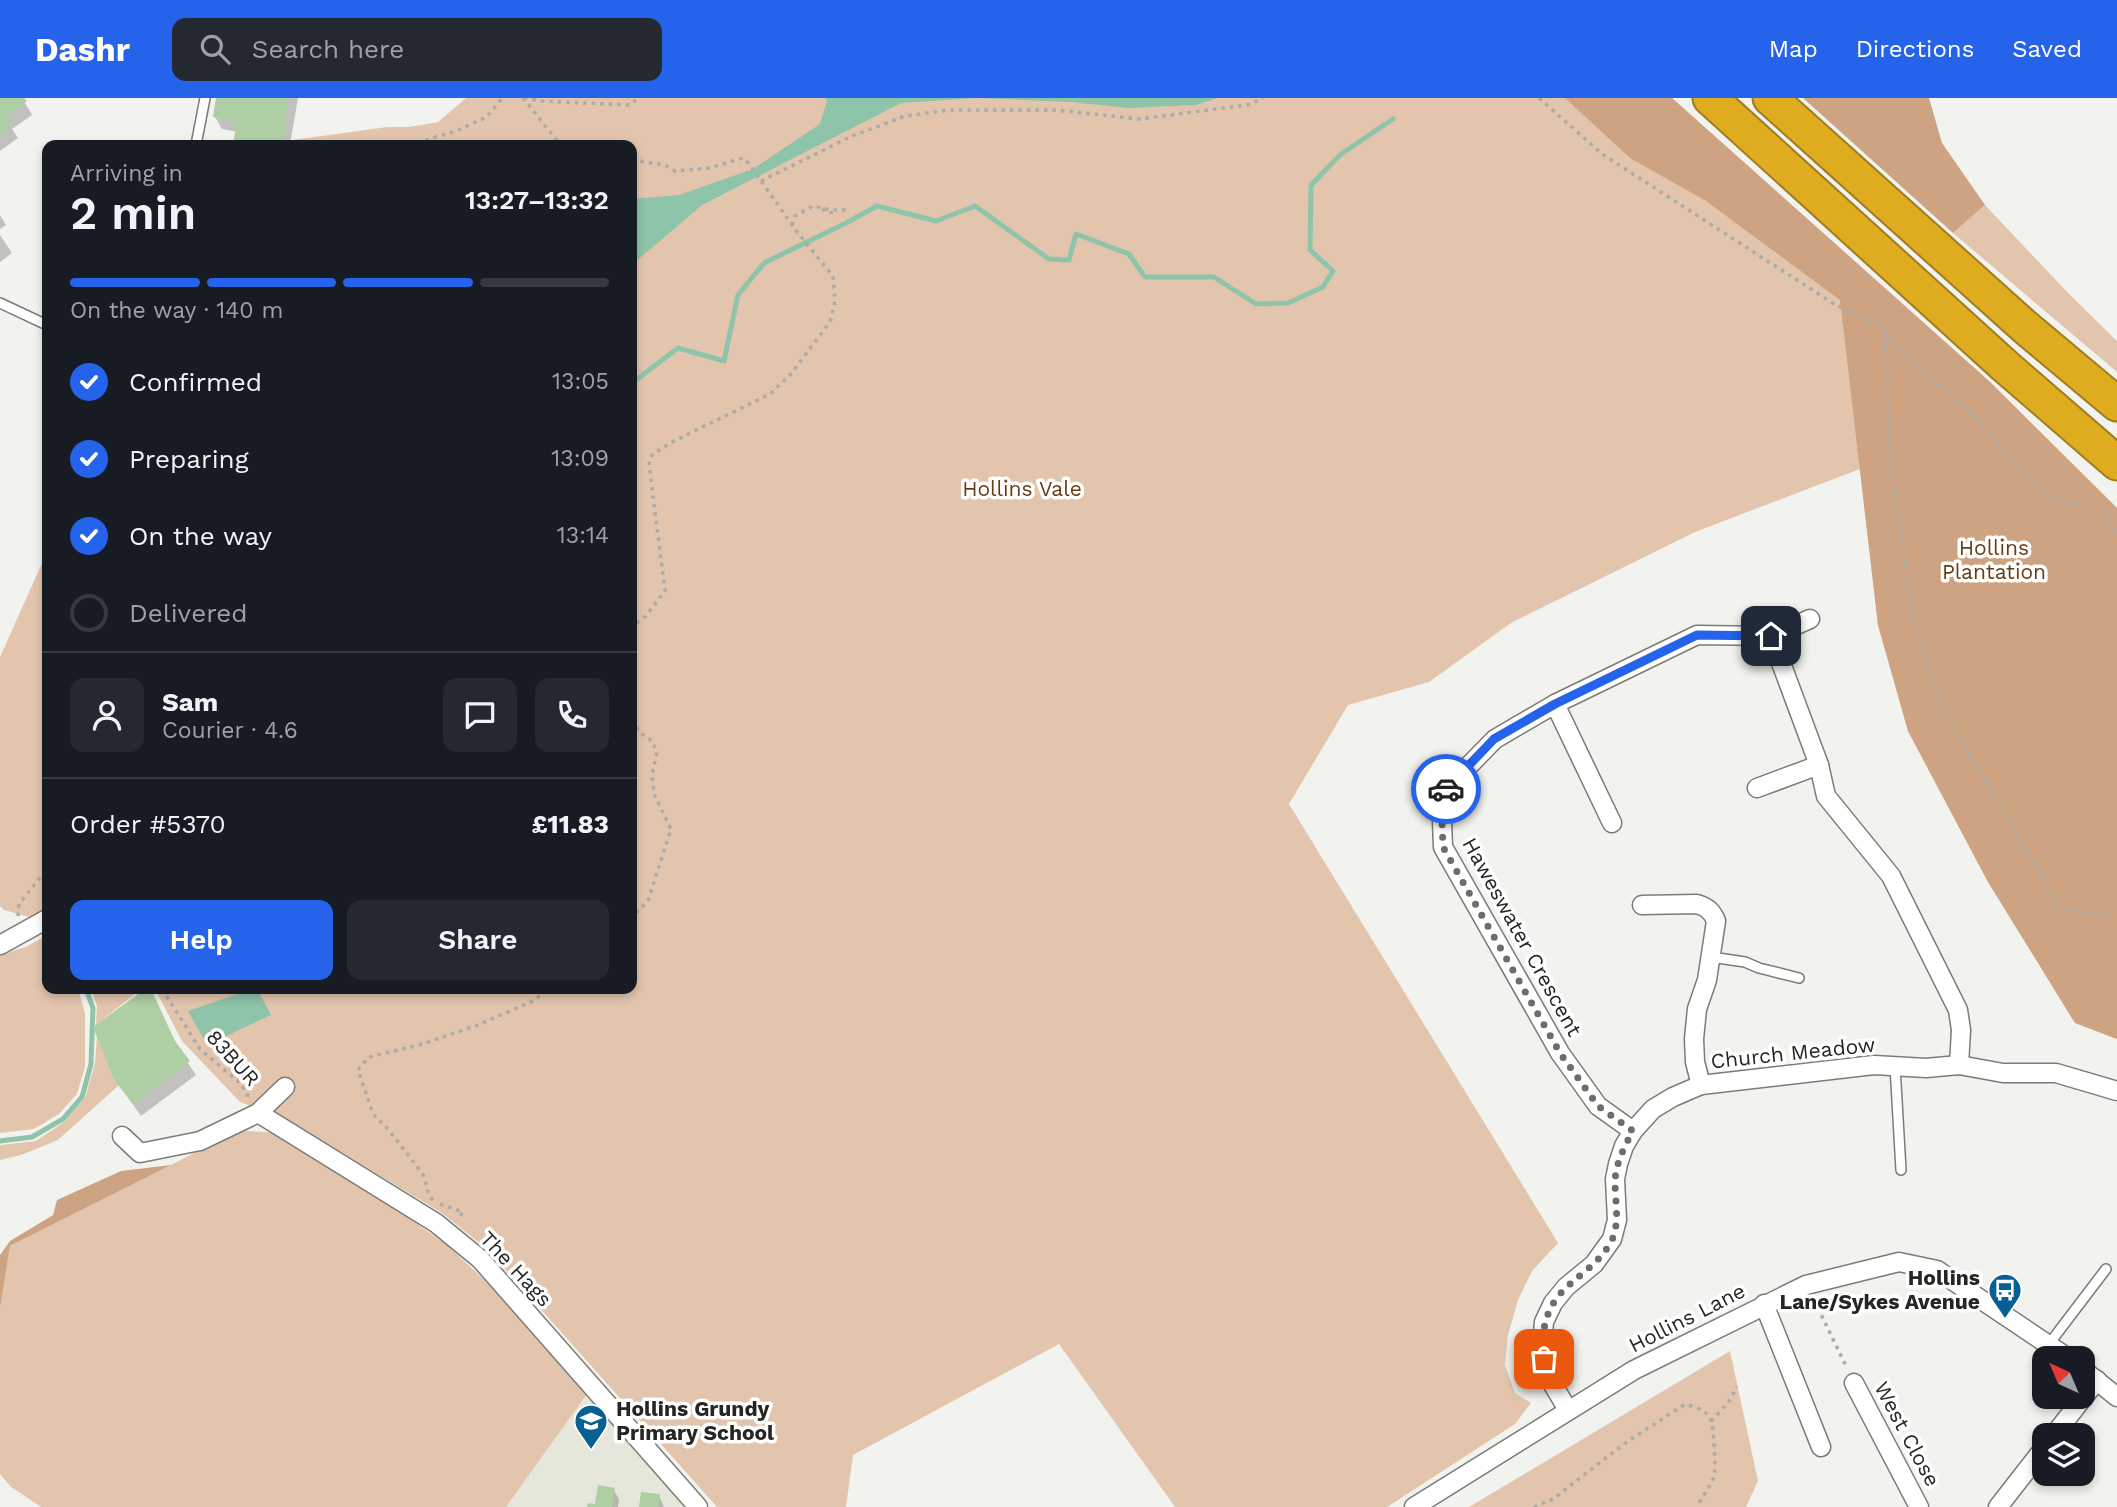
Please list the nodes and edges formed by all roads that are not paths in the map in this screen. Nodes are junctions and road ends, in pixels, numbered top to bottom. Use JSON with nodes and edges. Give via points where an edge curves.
{"nodes":[{"id":1,"x":205,"y":98,"type":"edge"},
{"id":2,"x":1710,"y":98,"type":"edge"},
{"id":3,"x":1770,"y":98,"type":"edge"},
{"id":4,"x":197,"y":140,"type":"edge"},
{"id":5,"x":0,"y":303,"type":"edge"},
{"id":6,"x":42,"y":324,"type":"edge"},
{"id":7,"x":2117,"y":404,"type":"edge"},
{"id":8,"x":2117,"y":463,"type":"edge"},
{"id":9,"x":1810,"y":620,"type":"dead end"},
{"id":10,"x":1771,"y":636,"type":"junction"},
{"id":11,"x":1555,"y":704,"type":"junction"},
{"id":12,"x":1819,"y":765,"type":"junction"},
{"id":13,"x":1757,"y":788,"type":"dead end"},
{"id":14,"x":1612,"y":822,"type":"dead end"},
{"id":15,"x":1642,"y":905,"type":"dead end"},
{"id":16,"x":42,"y":922,"type":"edge"},
{"id":17,"x":0,"y":945,"type":"edge"},
{"id":18,"x":1711,"y":957,"type":"junction"},
{"id":19,"x":1799,"y":978,"type":"dead end"},
{"id":20,"x":1959,"y":1065,"type":"junction"},
{"id":21,"x":1895,"y":1066,"type":"junction"},
{"id":22,"x":1701,"y":1085,"type":"junction"},
{"id":23,"x":285,"y":1087,"type":"dead end"},
{"id":24,"x":2117,"y":1091,"type":"edge"},
{"id":25,"x":258,"y":1113,"type":"junction"},
{"id":26,"x":1633,"y":1131,"type":"junction"},
{"id":27,"x":122,"y":1136,"type":"dead end"},
{"id":28,"x":1901,"y":1170,"type":"dead end"},
{"id":29,"x":2106,"y":1269,"type":"dead end"},
{"id":30,"x":1764,"y":1304,"type":"junction"},
{"id":31,"x":2049,"y":1344,"type":"junction"},
{"id":32,"x":2052,"y":1346,"type":"edge"},
{"id":33,"x":2097,"y":1380,"type":"joint"},
{"id":34,"x":1854,"y":1383,"type":"road end"},
{"id":35,"x":2117,"y":1397,"type":"edge"},
{"id":36,"x":1568,"y":1410,"type":"junction"},
{"id":37,"x":2063,"y":1423,"type":"edge"},
{"id":38,"x":1821,"y":1447,"type":"dead end"},
{"id":39,"x":2032,"y":1463,"type":"edge"},
{"id":40,"x":698,"y":1507,"type":"edge"},
{"id":41,"x":1414,"y":1507,"type":"edge"},
{"id":42,"x":1919,"y":1507,"type":"edge"},
{"id":43,"x":1998,"y":1507,"type":"edge"}],
"edges":[{"from":1,"to":4,"type":"lane"},
{"from":2,"to":8,"type":"highway"},
{"from":3,"to":7,"type":"highway"},
{"from":5,"to":6,"type":"lane"},
{"from":9,"to":10,"type":"street"},
{"from":10,"to":11,"type":"street","name":"Haweswater Crescent","via":[[1697,635]]},
{"from":10,"to":12,"type":"street"},
{"from":11,"to":14,"type":"street"},
{"from":11,"to":26,"type":"street","name":"Haweswater Crescent","via":[[1494,739],[1441,794],[1443,847],[1560,1053],[1598,1106]]},
{"from":12,"to":13,"type":"street"},
{"from":12,"to":20,"type":"street","via":[[1826,796],[1891,876],[1958,1010]]},
{"from":15,"to":18,"type":"street","via":[[1705,907],[1716,921]]},
{"from":16,"to":17,"type":"street"},
{"from":18,"to":19,"type":"lane"},
{"from":18,"to":22,"type":"street","via":[[1694,1039]]},
{"from":20,"to":21,"type":"street","name":"Church Meadow"},
{"from":20,"to":24,"type":"street","name":"Church Meadow","via":[[2003,1073],[2056,1073]]},
{"from":21,"to":22,"type":"street","name":"Church Meadow","via":[[1854,1066]]},
{"from":21,"to":28,"type":"lane"},
{"from":22,"to":26,"type":"street","name":"Church Meadow","via":[[1653,1109]]},
{"from":23,"to":25,"type":"street"},
{"from":25,"to":27,"type":"street","via":[[200,1140],[140,1153]]},
{"from":25,"to":40,"type":"street","name":"The Hags","via":[[436,1223],[480,1259]]},
{"from":26,"to":36,"type":"street","name":"Church Meadow","via":[[1615,1179],[1612,1239],[1594,1264],[1566,1287],[1544,1322],[1546,1373]]},
{"from":29,"to":31,"type":"lane"},
{"from":30,"to":31,"type":"street","name":"Hollins Lane","via":[[1806,1284],[1899,1262],[1937,1270]]},
{"from":30,"to":36,"type":"street","name":"Hollins Lane","via":[[1634,1370]]},
{"from":30,"to":38,"type":"street"},
{"from":31,"to":32,"type":"street","name":"Hollins Lane"},
{"from":33,"to":35,"type":"street"},
{"from":33,"to":37,"type":"street"},
{"from":34,"to":42,"type":"street","name":"West Close"},
{"from":36,"to":41,"type":"street","name":"Hollins Lane"},
{"from":39,"to":43,"type":"street"}]}
